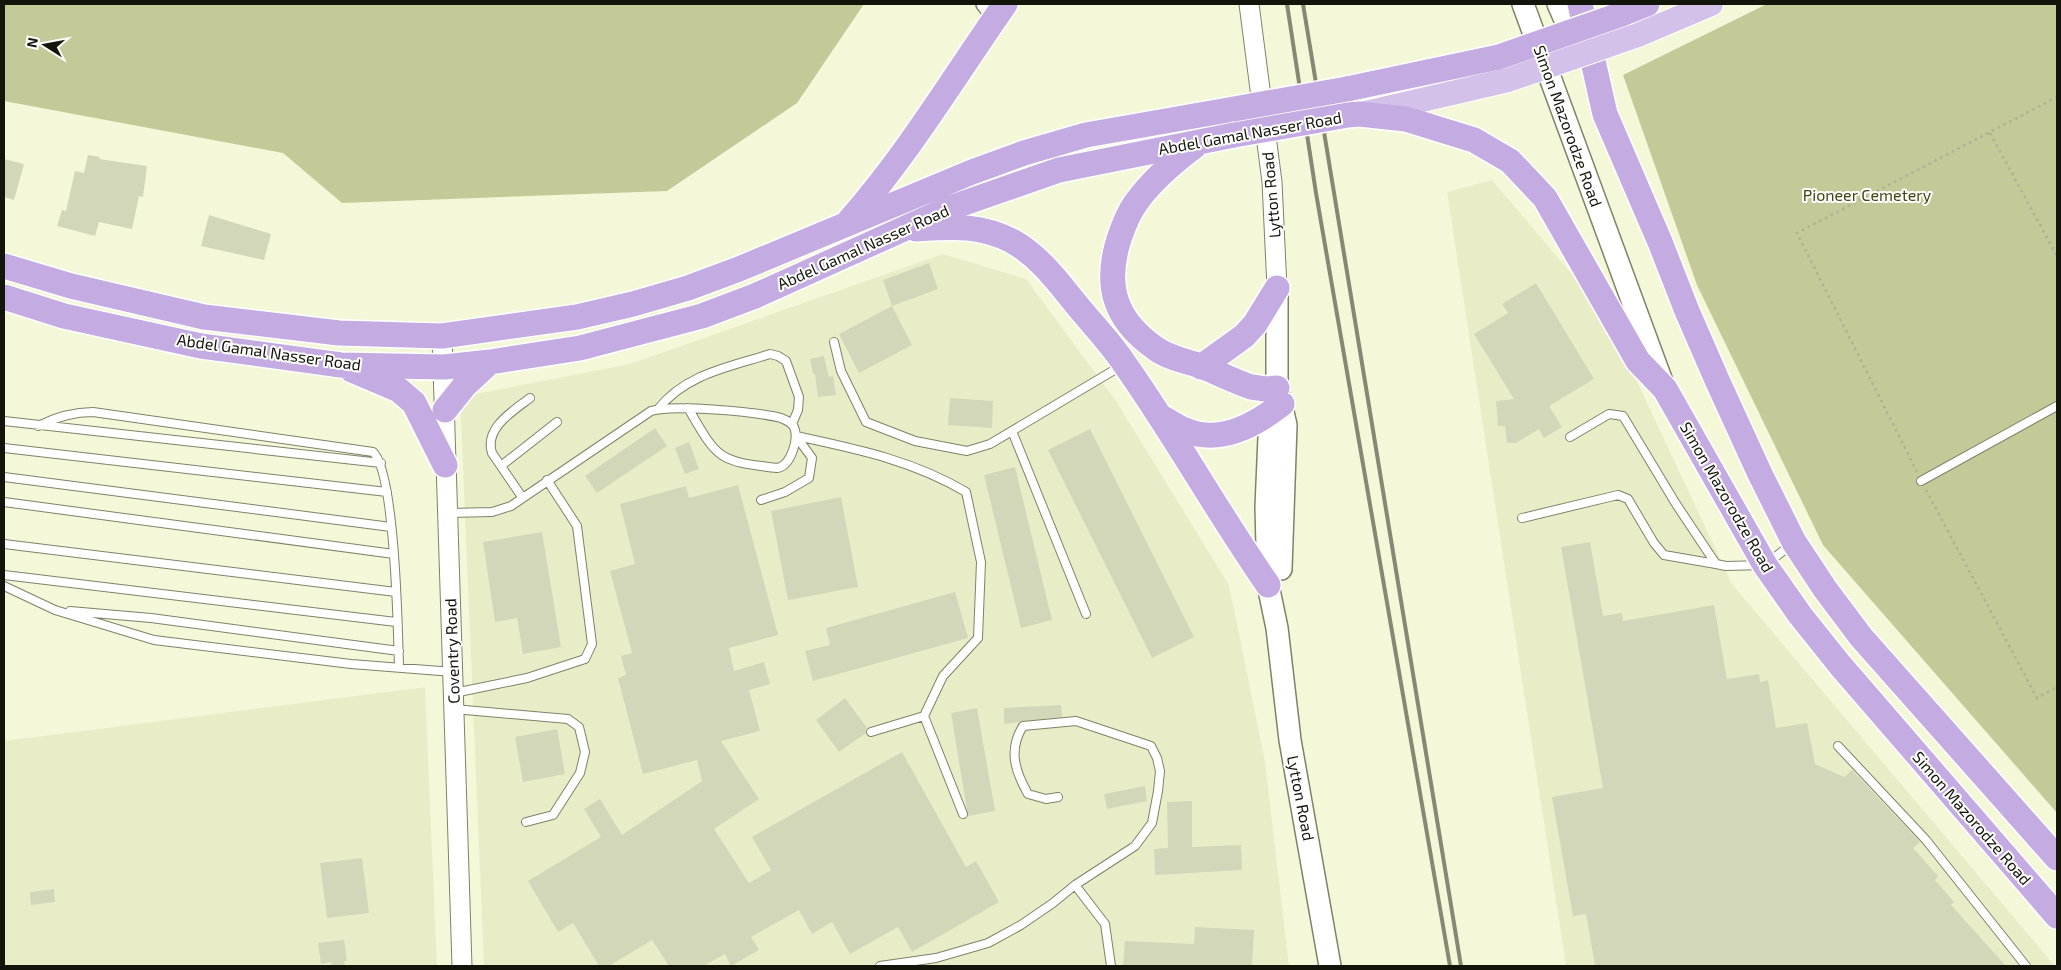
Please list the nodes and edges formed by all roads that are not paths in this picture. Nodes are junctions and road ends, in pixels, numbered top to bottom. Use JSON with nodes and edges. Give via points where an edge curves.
{"nodes":[{"id":1,"x":1248,"y":4,"type":"edge"},
{"id":2,"x":1523,"y":4,"type":"edge"},
{"id":3,"x":1558,"y":4,"type":"edge"},
{"id":4,"x":1580,"y":4,"type":"edge"},
{"id":5,"x":1647,"y":4,"type":"edge"},
{"id":6,"x":1711,"y":4,"type":"edge"},
{"id":7,"x":995,"y":8,"type":"edge"},
{"id":8,"x":1503,"y":69,"type":"junction"},
{"id":9,"x":1605,"y":114,"type":"junction"},
{"id":10,"x":1354,"y":115,"type":"junction"},
{"id":11,"x":1200,"y":141,"type":"junction"},
{"id":12,"x":845,"y":225,"type":"junction"},
{"id":13,"x":898,"y":230,"type":"junction"},
{"id":14,"x":4,"y":266,"type":"edge"},
{"id":15,"x":1277,"y":288,"type":"junction"},
{"id":16,"x":4,"y":297,"type":"edge"},
{"id":17,"x":442,"y":336,"type":"junction"},
{"id":18,"x":834,"y":342,"type":"dead end"},
{"id":19,"x":490,"y":362,"type":"junction"},
{"id":20,"x":1125,"y":364,"type":"junction"},
{"id":21,"x":341,"y":365,"type":"junction"},
{"id":22,"x":444,"y":367,"type":"junction"},
{"id":23,"x":1202,"y":367,"type":"junction"},
{"id":24,"x":1665,"y":389,"type":"junction"},
{"id":25,"x":530,"y":398,"type":"dead end"},
{"id":26,"x":1276,"y":402,"type":"junction"},
{"id":27,"x":2057,"y":406,"type":"edge"},
{"id":28,"x":688,"y":408,"type":"junction"},
{"id":29,"x":658,"y":409,"type":"junction"},
{"id":30,"x":445,"y":410,"type":"junction"},
{"id":31,"x":1161,"y":417,"type":"junction"},
{"id":32,"x":4,"y":421,"type":"edge"},
{"id":33,"x":557,"y":422,"type":"dead end"},
{"id":34,"x":792,"y":424,"type":"junction"},
{"id":35,"x":38,"y":426,"type":"junction"},
{"id":36,"x":1012,"y":431,"type":"junction"},
{"id":37,"x":796,"y":436,"type":"junction"},
{"id":38,"x":1570,"y":437,"type":"dead end"},
{"id":39,"x":4,"y":448,"type":"edge"},
{"id":40,"x":381,"y":463,"type":"junction"},
{"id":41,"x":445,"y":465,"type":"junction"},
{"id":42,"x":501,"y":466,"type":"junction"},
{"id":43,"x":4,"y":477,"type":"edge"},
{"id":44,"x":547,"y":480,"type":"junction"},
{"id":45,"x":1921,"y":481,"type":"road end"},
{"id":46,"x":387,"y":492,"type":"junction"},
{"id":47,"x":522,"y":498,"type":"junction"},
{"id":48,"x":761,"y":500,"type":"dead end"},
{"id":49,"x":4,"y":502,"type":"edge"},
{"id":50,"x":447,"y":514,"type":"junction"},
{"id":51,"x":1522,"y":518,"type":"dead end"},
{"id":52,"x":391,"y":527,"type":"junction"},
{"id":53,"x":1794,"y":542,"type":"junction"},
{"id":54,"x":4,"y":544,"type":"edge"},
{"id":55,"x":394,"y":554,"type":"junction"},
{"id":56,"x":1716,"y":564,"type":"junction"},
{"id":57,"x":1765,"y":565,"type":"junction"},
{"id":58,"x":4,"y":575,"type":"edge"},
{"id":59,"x":1268,"y":585,"type":"junction"},
{"id":60,"x":4,"y":586,"type":"edge"},
{"id":61,"x":396,"y":592,"type":"junction"},
{"id":62,"x":55,"y":610,"type":"junction"},
{"id":63,"x":1086,"y":614,"type":"dead end"},
{"id":64,"x":396,"y":622,"type":"junction"},
{"id":65,"x":1277,"y":628,"type":"junction"},
{"id":66,"x":399,"y":651,"type":"junction"},
{"id":67,"x":399,"y":667,"type":"junction"},
{"id":68,"x":453,"y":672,"type":"junction"},
{"id":69,"x":454,"y":701,"type":"junction"},
{"id":70,"x":924,"y":716,"type":"junction"},
{"id":71,"x":871,"y":732,"type":"dead end"},
{"id":72,"x":1838,"y":746,"type":"dead end"},
{"id":73,"x":1058,"y":797,"type":"dead end"},
{"id":74,"x":964,"y":814,"type":"dead end"},
{"id":75,"x":526,"y":822,"type":"dead end"},
{"id":76,"x":2057,"y":858,"type":"edge"},
{"id":77,"x":1075,"y":885,"type":"junction"},
{"id":78,"x":2057,"y":916,"type":"edge"},
{"id":79,"x":462,"y":966,"type":"edge"},
{"id":80,"x":880,"y":966,"type":"edge"},
{"id":81,"x":1111,"y":966,"type":"edge"},
{"id":82,"x":1330,"y":966,"type":"edge"},
{"id":83,"x":2026,"y":966,"type":"edge"}],
"edges":[{"from":1,"to":15,"type":"street","name":"Lytton Road","via":[[1272,182]]},
{"from":2,"to":24,"type":"main road","name":"Simon Mazorodze Road"},
{"from":3,"to":9,"type":"main road"},
{"from":4,"to":9,"type":"highway"},
{"from":5,"to":8,"type":"highway","name":"Abdel Gamal Nasser Road","bridge":true},
{"from":6,"to":8,"type":"main road","name":"Abdel Gamal Nasser Road","bridge":true,"via":[[1638,35]]},
{"from":7,"to":12,"type":"highway","via":[[951,85],[875,191]]},
{"from":8,"to":10,"type":"main road","name":"Abdel Gamal Nasser Road"},
{"from":8,"to":12,"type":"highway","name":"Abdel Gamal Nasser Road","bridge":true,"via":[[1347,89],[1086,135],[972,172]]},
{"from":9,"to":53,"type":"highway","via":[[1686,311]]},
{"from":10,"to":11,"type":"highway","name":"Abdel Gamal Nasser Road","bridge":true},
{"from":10,"to":24,"type":"highway","via":[[1406,119],[1439,128],[1474,140],[1510,162],[1545,198],[1638,360]]},
{"from":11,"to":13,"type":"highway","name":"Abdel Gamal Nasser Road","via":[[1058,170]]},
{"from":11,"to":23,"type":"highway","via":[[1167,167],[1134,205],[1123,226],[1111,274],[1118,308],[1128,325],[1157,350]]},
{"from":12,"to":17,"type":"highway","name":"Abdel Gamal Nasser Road","via":[[739,269],[633,304],[577,317]]},
{"from":13,"to":19,"type":"highway","name":"Abdel Gamal Nasser Road","via":[[755,296],[702,316],[580,348]]},
{"from":13,"to":20,"type":"highway","via":[[963,226],[1011,241],[1033,254]]},
{"from":14,"to":17,"type":"highway","name":"Abdel Gamal Nasser Road","via":[[71,286],[204,317],[338,333]]},
{"from":15,"to":23,"type":"highway","via":[[1244,336]]},
{"from":15,"to":26,"type":"main road","name":"Lytton Road"},
{"from":16,"to":21,"type":"highway","name":"Abdel Gamal Nasser Road","via":[[64,316],[201,346]]},
{"from":17,"to":22,"type":"street","name":"Coventry Road"},
{"from":18,"to":36,"type":"lane","via":[[841,371],[866,422],[915,441],[967,452]]},
{"from":19,"to":22,"type":"highway","name":"Abdel Gamal Nasser Road"},
{"from":19,"to":30,"type":"highway","via":[[465,385]]},
{"from":20,"to":31,"type":"highway"},
{"from":20,"to":36,"type":"lane"},
{"from":21,"to":22,"type":"highway","name":"Abdel Gamal Nasser Road"},
{"from":21,"to":41,"type":"highway","via":[[408,396],[427,426]]},
{"from":22,"to":30,"type":"street","name":"Coventry Road"},
{"from":23,"to":26,"type":"highway","via":[[1251,387],[1266,389]]},
{"from":24,"to":57,"type":"highway","name":"Simon Mazorodze Road"},
{"from":25,"to":42,"type":"lane","via":[[503,419],[491,435],[492,453]]},
{"from":26,"to":31,"type":"highway","via":[[1244,429],[1216,435],[1186,431]]},
{"from":26,"to":59,"type":"main road","name":"Lytton Road","via":[[1266,507]]},
{"from":26,"to":65,"type":"main road","name":"Lytton Road","via":[[1286,425]]},
{"from":27,"to":45,"type":"lane"},
{"from":28,"to":29,"type":"lane"},
{"from":28,"to":34,"type":"lane","via":[[774,416]]},
{"from":28,"to":37,"type":"lane","via":[[710,446],[729,460],[740,463],[783,467],[790,460]]},
{"from":29,"to":34,"type":"lane","via":[[669,395],[696,379],[770,354],[786,361],[798,397],[798,410]]},
{"from":29,"to":44,"type":"lane"},
{"from":30,"to":41,"type":"street","name":"Coventry Road"},
{"from":31,"to":59,"type":"highway"},
{"from":32,"to":35,"type":"lane"},
{"from":33,"to":42,"type":"lane"},
{"from":34,"to":37,"type":"lane"},
{"from":35,"to":40,"type":"lane"},
{"from":35,"to":40,"type":"lane","via":[[59,416],[93,412],[370,450]]},
{"from":36,"to":63,"type":"lane"},
{"from":37,"to":48,"type":"lane","via":[[812,458],[809,478],[786,492]]},
{"from":37,"to":70,"type":"lane","via":[[904,462],[966,492],[981,562],[978,638],[943,676]]},
{"from":38,"to":56,"type":"lane","via":[[1609,414],[1623,416]]},
{"from":39,"to":46,"type":"lane"},
{"from":40,"to":46,"type":"lane"},
{"from":41,"to":50,"type":"street","name":"Coventry Road"},
{"from":42,"to":47,"type":"lane"},
{"from":43,"to":52,"type":"lane"},
{"from":44,"to":47,"type":"lane"},
{"from":44,"to":69,"type":"lane","via":[[577,526],[592,644],[585,659]]},
{"from":46,"to":52,"type":"lane"},
{"from":47,"to":50,"type":"lane","via":[[511,506],[492,512]]},
{"from":49,"to":55,"type":"lane"},
{"from":50,"to":68,"type":"street","name":"Coventry Road"},
{"from":51,"to":56,"type":"lane","via":[[1618,496],[1628,499],[1664,555]]},
{"from":52,"to":55,"type":"lane"},
{"from":53,"to":57,"type":"lane"},
{"from":53,"to":76,"type":"highway","via":[[1866,643]]},
{"from":54,"to":61,"type":"lane"},
{"from":55,"to":61,"type":"lane"},
{"from":56,"to":57,"type":"lane"},
{"from":57,"to":78,"type":"highway","name":"Simon Mazorodze Road","via":[[1840,665]]},
{"from":58,"to":64,"type":"lane"},
{"from":59,"to":65,"type":"main road","name":"Lytton Road"},
{"from":60,"to":62,"type":"lane"},
{"from":61,"to":64,"type":"lane"},
{"from":62,"to":66,"type":"lane","via":[[152,618]]},
{"from":62,"to":67,"type":"lane","via":[[154,640]]},
{"from":64,"to":66,"type":"lane"},
{"from":65,"to":82,"type":"main road","name":"Lytton Road","via":[[1290,740]]},
{"from":66,"to":67,"type":"lane"},
{"from":67,"to":68,"type":"lane"},
{"from":68,"to":69,"type":"street","name":"Coventry Road"},
{"from":69,"to":75,"type":"lane","via":[[568,719],[579,727],[584,752],[580,773],[553,815]]},
{"from":69,"to":79,"type":"street","name":"Coventry Road"},
{"from":70,"to":71,"type":"lane"},
{"from":70,"to":74,"type":"lane"},
{"from":72,"to":83,"type":"lane","via":[[1926,840]]},
{"from":73,"to":77,"type":"lane","via":[[1028,794],[1018,777],[1013,756],[1016,736],[1023,726],[1076,721],[1151,746],[1157,758],[1160,771],[1152,823],[1135,846]]},
{"from":77,"to":80,"type":"lane","via":[[1021,925],[988,943],[936,958]]},
{"from":77,"to":81,"type":"lane","via":[[1105,924]]}]}
